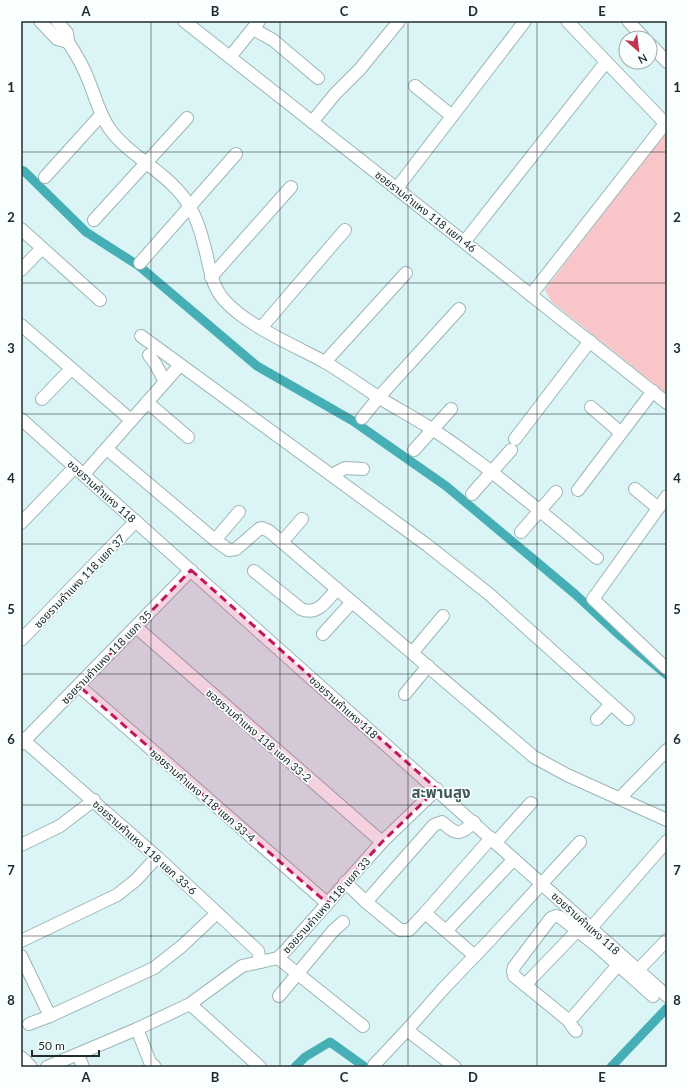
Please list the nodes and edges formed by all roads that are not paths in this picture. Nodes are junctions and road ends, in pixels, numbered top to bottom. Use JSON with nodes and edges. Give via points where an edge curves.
{"nodes":[{"id":1,"x":40,"y":21,"type":"edge"},
{"id":2,"x":57,"y":21,"type":"edge"},
{"id":3,"x":184,"y":21,"type":"edge"},
{"id":4,"x":398,"y":21,"type":"edge"},
{"id":5,"x":525,"y":21,"type":"edge"},
{"id":6,"x":567,"y":21,"type":"edge"},
{"id":7,"x":628,"y":21,"type":"edge"},
{"id":8,"x":256,"y":25,"type":"edge"},
{"id":9,"x":636,"y":30,"type":"edge"},
{"id":10,"x":68,"y":42,"type":"junction"},
{"id":11,"x":658,"y":52,"type":"edge"},
{"id":12,"x":230,"y":57,"type":"junction"},
{"id":13,"x":606,"y":62,"type":"junction"},
{"id":14,"x":667,"y":62,"type":"edge"},
{"id":15,"x":318,"y":78,"type":"dead end"},
{"id":16,"x":415,"y":86,"type":"dead end"},
{"id":17,"x":101,"y":115,"type":"junction"},
{"id":18,"x":452,"y":116,"type":"junction"},
{"id":19,"x":186,"y":118,"type":"dead end"},
{"id":20,"x":312,"y":122,"type":"junction"},
{"id":21,"x":666,"y":122,"type":"edge"},
{"id":22,"x":236,"y":154,"type":"dead end"},
{"id":23,"x":147,"y":162,"type":"junction"},
{"id":24,"x":45,"y":177,"type":"dead end"},
{"id":25,"x":291,"y":187,"type":"dead end"},
{"id":26,"x":397,"y":188,"type":"junction"},
{"id":27,"x":190,"y":207,"type":"junction"},
{"id":28,"x":94,"y":220,"type":"dead end"},
{"id":29,"x":21,"y":229,"type":"edge"},
{"id":30,"x":345,"y":230,"type":"dead end"},
{"id":31,"x":465,"y":241,"type":"junction"},
{"id":32,"x":42,"y":248,"type":"junction"},
{"id":33,"x":140,"y":263,"type":"dead end"},
{"id":34,"x":21,"y":270,"type":"edge"},
{"id":35,"x":406,"y":273,"type":"dead end"},
{"id":36,"x":211,"y":277,"type":"junction"},
{"id":37,"x":531,"y":294,"type":"junction"},
{"id":38,"x":100,"y":300,"type":"dead end"},
{"id":39,"x":458,"y":309,"type":"dead end"},
{"id":40,"x":261,"y":328,"type":"junction"},
{"id":41,"x":23,"y":330,"type":"edge"},
{"id":42,"x":141,"y":336,"type":"dead end"},
{"id":43,"x":590,"y":341,"type":"junction"},
{"id":44,"x":148,"y":356,"type":"dead end"},
{"id":45,"x":325,"y":362,"type":"junction"},
{"id":46,"x":180,"y":365,"type":"junction"},
{"id":47,"x":71,"y":369,"type":"junction"},
{"id":48,"x":165,"y":382,"type":"junction"},
{"id":49,"x":652,"y":391,"type":"junction"},
{"id":50,"x":379,"y":397,"type":"junction"},
{"id":51,"x":42,"y":399,"type":"dead end"},
{"id":52,"x":147,"y":402,"type":"junction"},
{"id":53,"x":667,"y":403,"type":"edge"},
{"id":54,"x":591,"y":407,"type":"dead end"},
{"id":55,"x":451,"y":409,"type":"dead end"},
{"id":56,"x":362,"y":418,"type":"dead end"},
{"id":57,"x":21,"y":419,"type":"edge"},
{"id":58,"x":131,"y":420,"type":"junction"},
{"id":59,"x":432,"y":429,"type":"junction"},
{"id":60,"x":621,"y":433,"type":"junction"},
{"id":61,"x":188,"y":437,"type":"dead end"},
{"id":62,"x":107,"y":449,"type":"junction"},
{"id":63,"x":414,"y":450,"type":"dead end"},
{"id":64,"x":363,"y":469,"type":"dead end"},
{"id":65,"x":80,"y":471,"type":"junction"},
{"id":66,"x":492,"y":473,"type":"junction"},
{"id":67,"x":332,"y":475,"type":"junction"},
{"id":68,"x":635,"y":489,"type":"dead end"},
{"id":69,"x":578,"y":490,"type":"dead end"},
{"id":70,"x":556,"y":492,"type":"dead end"},
{"id":71,"x":472,"y":494,"type":"dead end"},
{"id":72,"x":663,"y":505,"type":"edge"},
{"id":73,"x":540,"y":510,"type":"junction"},
{"id":74,"x":240,"y":512,"type":"dead end"},
{"id":75,"x":302,"y":519,"type":"dead end"},
{"id":76,"x":136,"y":521,"type":"junction"},
{"id":77,"x":21,"y":523,"type":"edge"},
{"id":78,"x":521,"y":532,"type":"dead end"},
{"id":79,"x":215,"y":540,"type":"junction"},
{"id":80,"x":282,"y":542,"type":"junction"},
{"id":81,"x":597,"y":558,"type":"dead end"},
{"id":82,"x":190,"y":570,"type":"junction"},
{"id":83,"x":254,"y":570,"type":"dead end"},
{"id":84,"x":337,"y":589,"type":"junction"},
{"id":85,"x":352,"y":602,"type":"junction"},
{"id":86,"x":443,"y":616,"type":"dead end"},
{"id":87,"x":136,"y":627,"type":"junction"},
{"id":88,"x":323,"y":634,"type":"dead end"},
{"id":89,"x":21,"y":640,"type":"edge"},
{"id":90,"x":412,"y":653,"type":"junction"},
{"id":91,"x":428,"y":666,"type":"junction"},
{"id":92,"x":667,"y":669,"type":"edge"},
{"id":93,"x":78,"y":686,"type":"junction"},
{"id":94,"x":405,"y":694,"type":"dead end"},
{"id":95,"x":611,"y":704,"type":"junction"},
{"id":96,"x":597,"y":719,"type":"dead end"},
{"id":97,"x":628,"y":719,"type":"dead end"},
{"id":98,"x":22,"y":741,"type":"edge"},
{"id":99,"x":667,"y":750,"type":"edge"},
{"id":100,"x":437,"y":789,"type":"junction"},
{"id":101,"x":620,"y":798,"type":"junction"},
{"id":102,"x":94,"y":800,"type":"junction"},
{"id":103,"x":531,"y":803,"type":"dead end"},
{"id":104,"x":667,"y":820,"type":"edge"},
{"id":105,"x":474,"y":822,"type":"junction"},
{"id":106,"x":493,"y":840,"type":"junction"},
{"id":107,"x":667,"y":841,"type":"edge"},
{"id":108,"x":382,"y":842,"type":"junction"},
{"id":109,"x":580,"y":842,"type":"dead end"},
{"id":110,"x":21,"y":845,"type":"edge"},
{"id":111,"x":157,"y":857,"type":"junction"},
{"id":112,"x":514,"y":859,"type":"junction"},
{"id":113,"x":345,"y":882,"type":"junction"},
{"id":114,"x":542,"y":884,"type":"junction"},
{"id":115,"x":366,"y":902,"type":"junction"},
{"id":116,"x":327,"y":903,"type":"junction"},
{"id":117,"x":217,"y":913,"type":"junction"},
{"id":118,"x":425,"y":913,"type":"junction"},
{"id":119,"x":343,"y":922,"type":"dead end"},
{"id":120,"x":592,"y":928,"type":"junction"},
{"id":121,"x":446,"y":931,"type":"junction"},
{"id":122,"x":577,"y":931,"type":"junction"},
{"id":123,"x":667,"y":940,"type":"edge"},
{"id":124,"x":21,"y":941,"type":"edge"},
{"id":125,"x":600,"y":943,"type":"junction"},
{"id":126,"x":21,"y":956,"type":"edge"},
{"id":127,"x":474,"y":956,"type":"junction"},
{"id":128,"x":278,"y":958,"type":"junction"},
{"id":129,"x":260,"y":962,"type":"junction"},
{"id":130,"x":618,"y":965,"type":"junction"},
{"id":131,"x":638,"y":970,"type":"junction"},
{"id":132,"x":298,"y":974,"type":"junction"},
{"id":133,"x":525,"y":985,"type":"junction"},
{"id":134,"x":662,"y":995,"type":"edge"},
{"id":135,"x":279,"y":996,"type":"dead end"},
{"id":136,"x":190,"y":1004,"type":"junction"},
{"id":137,"x":50,"y":1016,"type":"junction"},
{"id":138,"x":574,"y":1016,"type":"dead end"},
{"id":139,"x":29,"y":1024,"type":"dead end"},
{"id":140,"x":363,"y":1026,"type":"dead end"},
{"id":141,"x":137,"y":1030,"type":"junction"},
{"id":142,"x":407,"y":1030,"type":"junction"},
{"id":143,"x":576,"y":1031,"type":"dead end"},
{"id":144,"x":78,"y":1054,"type":"junction"},
{"id":145,"x":21,"y":1057,"type":"edge"},
{"id":146,"x":378,"y":1065,"type":"edge"},
{"id":147,"x":31,"y":1067,"type":"edge"},
{"id":148,"x":47,"y":1067,"type":"edge"},
{"id":149,"x":83,"y":1067,"type":"edge"},
{"id":150,"x":155,"y":1067,"type":"edge"},
{"id":151,"x":260,"y":1067,"type":"edge"},
{"id":152,"x":455,"y":1067,"type":"edge"}],
"edges":[{"from":1,"to":10,"type":"street","via":[[57,39]]},
{"from":2,"to":10,"type":"street","via":[[67,33]]},
{"from":3,"to":12,"type":"street","name":"ซอยรามคำแหง 118 แยก 46"},
{"from":4,"to":20,"type":"street","via":[[360,69]]},
{"from":5,"to":18,"type":"street"},
{"from":6,"to":13,"type":"street"},
{"from":7,"to":9,"type":"street"},
{"from":8,"to":12,"type":"street"},
{"from":8,"to":15,"type":"street"},
{"from":10,"to":17,"type":"street","via":[[88,79]]},
{"from":11,"to":14,"type":"street"},
{"from":12,"to":20,"type":"street","name":"ซอยรามคำแหง 118 แยก 46"},
{"from":13,"to":21,"type":"street"},
{"from":13,"to":31,"type":"street"},
{"from":16,"to":18,"type":"street"},
{"from":17,"to":23,"type":"street","via":[[119,140]]},
{"from":17,"to":24,"type":"street"},
{"from":18,"to":26,"type":"street"},
{"from":19,"to":23,"type":"street"},
{"from":20,"to":26,"type":"street","name":"ซอยรามคำแหง 118 แยก 46"},
{"from":21,"to":37,"type":"street"},
{"from":22,"to":27,"type":"street"},
{"from":23,"to":27,"type":"street"},
{"from":23,"to":28,"type":"street"},
{"from":25,"to":36,"type":"street"},
{"from":26,"to":31,"type":"street","name":"ซอยรามคำแหง 118 แยก 46"},
{"from":27,"to":33,"type":"street"},
{"from":27,"to":36,"type":"street","via":[[202,236]]},
{"from":29,"to":32,"type":"street"},
{"from":30,"to":40,"type":"street"},
{"from":31,"to":37,"type":"street","name":"ซอยรามคำแหง 118 แยก 46"},
{"from":32,"to":34,"type":"street"},
{"from":32,"to":38,"type":"street"},
{"from":35,"to":45,"type":"street"},
{"from":36,"to":40,"type":"street","via":[[225,301]]},
{"from":37,"to":43,"type":"street","name":"ซอยรามคำแหง 118 แยก 46"},
{"from":39,"to":50,"type":"street"},
{"from":40,"to":45,"type":"street"},
{"from":41,"to":47,"type":"street"},
{"from":42,"to":46,"type":"street"},
{"from":43,"to":49,"type":"street","name":"ซอยรามคำแหง 118 แยก 46"},
{"from":43,"to":66,"type":"street"},
{"from":44,"to":48,"type":"street"},
{"from":45,"to":50,"type":"street"},
{"from":46,"to":48,"type":"street"},
{"from":46,"to":67,"type":"street"},
{"from":47,"to":51,"type":"street"},
{"from":47,"to":58,"type":"street"},
{"from":48,"to":52,"type":"street"},
{"from":49,"to":53,"type":"street","name":"ซอยรามคำแหง 118 แยก 46"},
{"from":49,"to":60,"type":"street"},
{"from":50,"to":56,"type":"street"},
{"from":50,"to":59,"type":"street"},
{"from":52,"to":58,"type":"street"},
{"from":52,"to":61,"type":"street"},
{"from":54,"to":60,"type":"street"},
{"from":55,"to":59,"type":"street"},
{"from":57,"to":65,"type":"street","name":"ซอยรามคำแหง 118"},
{"from":58,"to":62,"type":"street"},
{"from":59,"to":63,"type":"street"},
{"from":59,"to":66,"type":"street"},
{"from":60,"to":69,"type":"street"},
{"from":62,"to":65,"type":"street"},
{"from":62,"to":79,"type":"street"},
{"from":64,"to":67,"type":"street","via":[[345,468]]},
{"from":65,"to":76,"type":"street","name":"ซอยรามคำแหง 118"},
{"from":65,"to":77,"type":"street"},
{"from":66,"to":71,"type":"street"},
{"from":66,"to":73,"type":"street"},
{"from":67,"to":95,"type":"street","via":[[427,544],[489,594]]},
{"from":68,"to":72,"type":"street"},
{"from":70,"to":73,"type":"street"},
{"from":72,"to":92,"type":"street","via":[[593,599]]},
{"from":73,"to":78,"type":"street"},
{"from":73,"to":81,"type":"street"},
{"from":74,"to":79,"type":"street"},
{"from":75,"to":80,"type":"street"},
{"from":76,"to":82,"type":"street","name":"ซอยรามคำแหง 118"},
{"from":76,"to":89,"type":"street","name":"ซอยรามคำแหง 118 แยก 37"},
{"from":79,"to":80,"type":"street","via":[[230,550],[236,549],[262,528]]},
{"from":80,"to":84,"type":"street"},
{"from":82,"to":87,"type":"street","name":"ซอยรามคำแหง 118 แยก 35"},
{"from":82,"to":100,"type":"street","name":"ซอยรามคำแหง 118"},
{"from":83,"to":84,"type":"street","via":[[306,611],[318,609]]},
{"from":84,"to":85,"type":"street"},
{"from":85,"to":88,"type":"street"},
{"from":85,"to":90,"type":"street"},
{"from":86,"to":90,"type":"street"},
{"from":87,"to":93,"type":"street","name":"ซอยรามคำแหง 118 แยก 35"},
{"from":87,"to":108,"type":"street","name":"ซอยรามคำแหง 118 แยก 33-2"},
{"from":90,"to":91,"type":"street"},
{"from":91,"to":94,"type":"street"},
{"from":91,"to":101,"type":"street","via":[[534,757]]},
{"from":93,"to":98,"type":"street","name":"ซอยรามคำแหง 118 แยก 35"},
{"from":93,"to":116,"type":"street","name":"ซอยรามคำแหง 118 แยก 33-4"},
{"from":95,"to":96,"type":"street"},
{"from":95,"to":97,"type":"street"},
{"from":98,"to":102,"type":"street","name":"ซอยรามคำแหง 118 แยก 33-6"},
{"from":99,"to":101,"type":"street"},
{"from":100,"to":105,"type":"street","name":"ซอยรามคำแหง 118"},
{"from":100,"to":108,"type":"street","name":"ซอยรามคำแหง 118 แยก 33"},
{"from":101,"to":104,"type":"street"},
{"from":102,"to":110,"type":"street","via":[[60,826]]},
{"from":102,"to":111,"type":"street","name":"ซอยรามคำแหง 118 แยก 33-6"},
{"from":103,"to":106,"type":"street"},
{"from":105,"to":106,"type":"street","name":"ซอยรามคำแหง 118"},
{"from":105,"to":115,"type":"street","via":[[459,833],[442,822],[434,825]]},
{"from":106,"to":112,"type":"street","name":"ซอยรามคำแหง 118"},
{"from":106,"to":118,"type":"street"},
{"from":107,"to":120,"type":"street"},
{"from":108,"to":113,"type":"street","name":"ซอยรามคำแหง 118 แยก 33"},
{"from":109,"to":114,"type":"street"},
{"from":111,"to":117,"type":"street","name":"ซอยรามคำแหง 118 แยก 33-6"},
{"from":111,"to":124,"type":"street","via":[[136,880],[117,895]]},
{"from":112,"to":114,"type":"street","name":"ซอยรามคำแหง 118"},
{"from":112,"to":121,"type":"street"},
{"from":113,"to":115,"type":"street"},
{"from":113,"to":116,"type":"street","name":"ซอยรามคำแหง 118 แยก 33"},
{"from":114,"to":120,"type":"street","name":"ซอยรามคำแหง 118"},
{"from":114,"to":127,"type":"street"},
{"from":115,"to":118,"type":"street","via":[[400,930],[409,930]]},
{"from":116,"to":128,"type":"street","name":"ซอยรามคำแหง 118 แยก 33"},
{"from":117,"to":129,"type":"street","name":"ซอยรามคำแหง 118 แยก 33-6","via":[[258,951]]},
{"from":117,"to":137,"type":"street","via":[[154,968]]},
{"from":118,"to":121,"type":"street"},
{"from":119,"to":132,"type":"street"},
{"from":120,"to":125,"type":"street","name":"ซอยรามคำแหง 118"},
{"from":121,"to":127,"type":"street"},
{"from":122,"to":125,"type":"street"},
{"from":122,"to":133,"type":"street"},
{"from":122,"to":133,"type":"street","via":[[560,917],[552,918],[514,967],[514,976]]},
{"from":123,"to":131,"type":"street"},
{"from":125,"to":130,"type":"street"},
{"from":125,"to":131,"type":"street","name":"ซอยรามคำแหง 118"},
{"from":126,"to":137,"type":"street"},
{"from":127,"to":142,"type":"street"},
{"from":128,"to":129,"type":"street","name":"ซอยรามคำแหง 118 แยก 33"},
{"from":128,"to":132,"type":"street"},
{"from":129,"to":136,"type":"street","name":"ซอยรามคำแหง 118 แยก 33","via":[[242,966]]},
{"from":130,"to":134,"type":"street"},
{"from":130,"to":138,"type":"street"},
{"from":131,"to":134,"type":"street","name":"ซอยรามคำแหง 118"},
{"from":132,"to":135,"type":"street"},
{"from":132,"to":140,"type":"street"},
{"from":133,"to":143,"type":"street","via":[[568,1020]]},
{"from":136,"to":141,"type":"street","name":"ซอยรามคำแหง 118 แยก 33"},
{"from":136,"to":151,"type":"street"},
{"from":137,"to":139,"type":"street"},
{"from":141,"to":144,"type":"street","name":"ซอยรามคำแหง 118 แยก 33"},
{"from":141,"to":150,"type":"street","via":[[150,1062]]},
{"from":142,"to":146,"type":"street"},
{"from":142,"to":152,"type":"street"},
{"from":144,"to":148,"type":"street","name":"ซอยรามคำแหง 118 แยก 33"},
{"from":144,"to":149,"type":"street"},
{"from":145,"to":147,"type":"street"}]}
